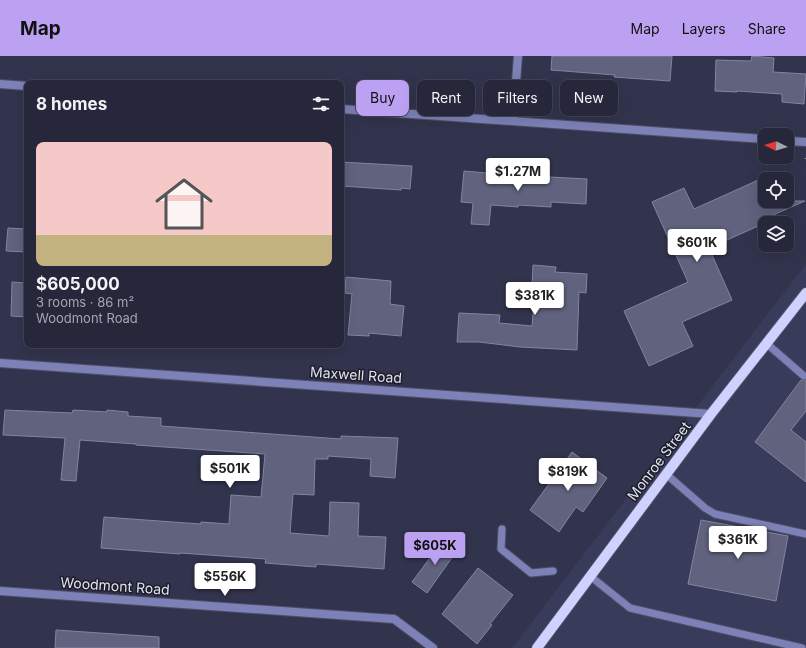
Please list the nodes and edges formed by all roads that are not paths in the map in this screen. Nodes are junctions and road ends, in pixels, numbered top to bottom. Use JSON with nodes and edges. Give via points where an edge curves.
{"nodes":[{"id":1,"x":518,"y":56,"type":"edge"},
{"id":2,"x":0,"y":84,"type":"edge"},
{"id":3,"x":24,"y":86,"type":"edge"},
{"id":4,"x":344,"y":109,"type":"edge"},
{"id":5,"x":513,"y":121,"type":"junction"},
{"id":6,"x":758,"y":138,"type":"edge"},
{"id":7,"x":794,"y":141,"type":"edge"},
{"id":8,"x":806,"y":142,"type":"edge"},
{"id":9,"x":806,"y":292,"type":"edge"},
{"id":10,"x":766,"y":344,"type":"junction"},
{"id":11,"x":0,"y":363,"type":"edge"},
{"id":12,"x":804,"y":376,"type":"dead end"},
{"id":13,"x":711,"y":414,"type":"junction"},
{"id":14,"x":666,"y":474,"type":"junction"},
{"id":15,"x":502,"y":529,"type":"dead end"},
{"id":16,"x":806,"y":534,"type":"edge"},
{"id":17,"x":553,"y":571,"type":"dead end"},
{"id":18,"x":590,"y":576,"type":"junction"},
{"id":19,"x":0,"y":591,"type":"edge"},
{"id":20,"x":433,"y":648,"type":"edge"},
{"id":21,"x":537,"y":648,"type":"edge"},
{"id":22,"x":802,"y":648,"type":"edge"}],
"edges":[{"from":1,"to":5,"type":"street"},
{"from":2,"to":3,"type":"street"},
{"from":4,"to":5,"type":"street"},
{"from":5,"to":6,"type":"street"},
{"from":7,"to":8,"type":"street"},
{"from":9,"to":10,"type":"main road","name":"Monroe Street"},
{"from":10,"to":12,"type":"lane"},
{"from":10,"to":13,"type":"main road","name":"Monroe Street"},
{"from":11,"to":13,"type":"street","name":"Maxwell Road"},
{"from":13,"to":14,"type":"main road","name":"Monroe Street"},
{"from":14,"to":16,"type":"lane","via":[[715,514]]},
{"from":14,"to":18,"type":"main road","name":"Monroe Street"},
{"from":15,"to":17,"type":"lane","via":[[501,549],[531,573]]},
{"from":18,"to":21,"type":"main road","name":"Monroe Street"},
{"from":18,"to":22,"type":"lane","via":[[630,608]]},
{"from":19,"to":20,"type":"street","name":"Woodmont Road","via":[[394,619]]}]}
